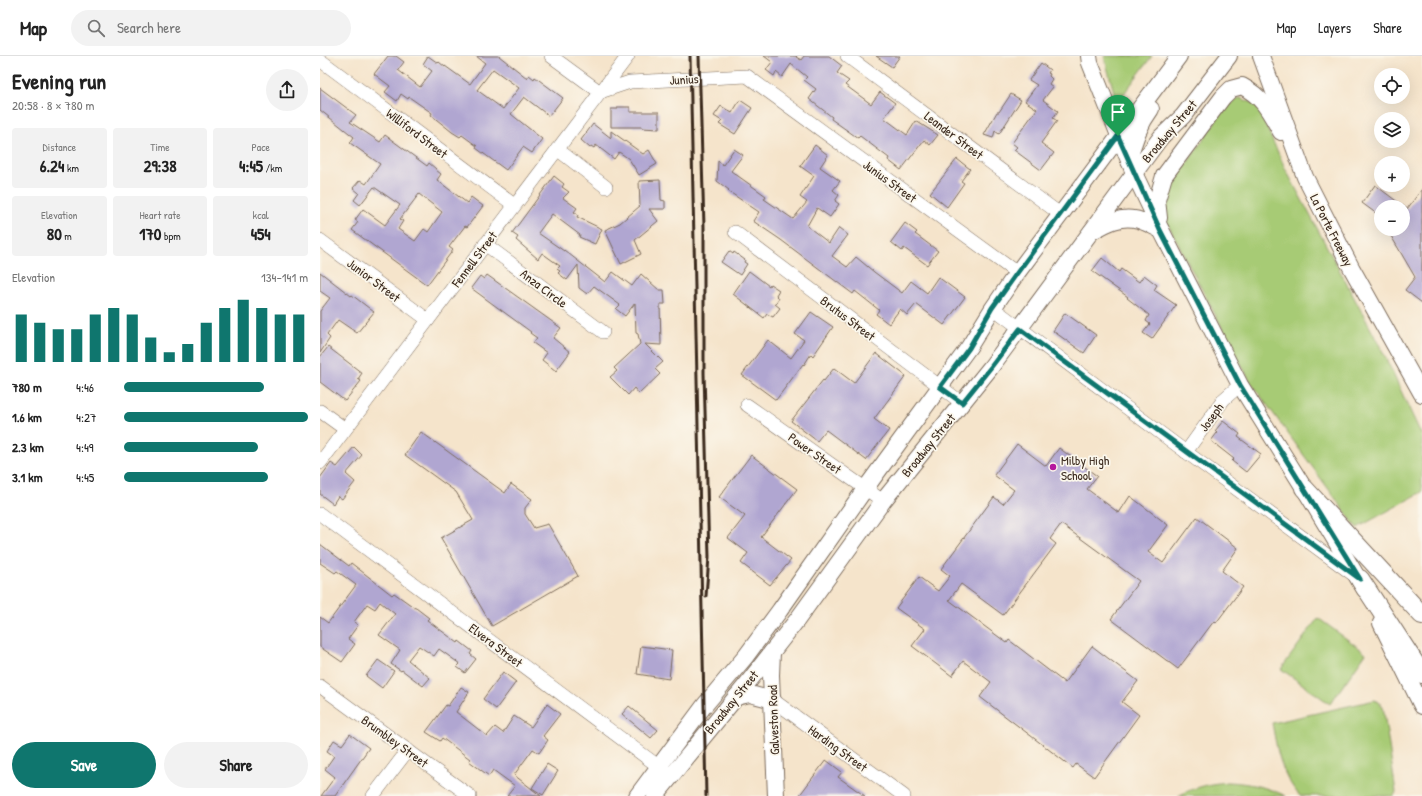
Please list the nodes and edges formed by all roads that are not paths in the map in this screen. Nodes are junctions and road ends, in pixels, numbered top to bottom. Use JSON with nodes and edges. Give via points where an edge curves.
{"nodes":[{"id":1,"x":551,"y":56,"type":"edge"},
{"id":2,"x":628,"y":56,"type":"edge"},
{"id":3,"x":847,"y":56,"type":"edge"},
{"id":4,"x":1179,"y":56,"type":"edge"},
{"id":5,"x":1190,"y":56,"type":"edge"},
{"id":6,"x":1216,"y":56,"type":"edge"},
{"id":7,"x":1229,"y":56,"type":"edge"},
{"id":8,"x":1261,"y":56,"type":"edge"},
{"id":9,"x":1087,"y":58,"type":"edge"},
{"id":10,"x":320,"y":60,"type":"edge"},
{"id":11,"x":764,"y":89,"type":"joint"},
{"id":12,"x":600,"y":92,"type":"junction"},
{"id":13,"x":1118,"y":136,"type":"junction"},
{"id":14,"x":1161,"y":137,"type":"junction"},
{"id":15,"x":557,"y":149,"type":"junction"},
{"id":16,"x":1131,"y":167,"type":"junction"},
{"id":17,"x":1305,"y":177,"type":"junction"},
{"id":18,"x":606,"y":187,"type":"dead end"},
{"id":19,"x":514,"y":205,"type":"junction"},
{"id":20,"x":1060,"y":214,"type":"junction"},
{"id":21,"x":1160,"y":230,"type":"junction"},
{"id":22,"x":735,"y":232,"type":"dead end"},
{"id":23,"x":1089,"y":233,"type":"junction"},
{"id":24,"x":320,"y":240,"type":"edge"},
{"id":25,"x":485,"y":244,"type":"junction"},
{"id":26,"x":1017,"y":273,"type":"junction"},
{"id":27,"x":992,"y":308,"type":"junction"},
{"id":28,"x":428,"y":320,"type":"junction"},
{"id":29,"x":1020,"y":329,"type":"junction"},
{"id":30,"x":603,"y":332,"type":"dead end"},
{"id":31,"x":1240,"y":385,"type":"junction"},
{"id":32,"x":940,"y":387,"type":"junction"},
{"id":33,"x":1422,"y":394,"type":"edge"},
{"id":34,"x":962,"y":403,"type":"junction"},
{"id":35,"x":747,"y":405,"type":"dead end"},
{"id":36,"x":320,"y":411,"type":"edge"},
{"id":37,"x":345,"y":429,"type":"junction"},
{"id":38,"x":1186,"y":452,"type":"junction"},
{"id":39,"x":320,"y":463,"type":"edge"},
{"id":40,"x":1304,"y":488,"type":"junction"},
{"id":41,"x":866,"y":489,"type":"junction"},
{"id":42,"x":883,"y":501,"type":"junction"},
{"id":43,"x":320,"y":514,"type":"edge"},
{"id":44,"x":1360,"y":579,"type":"junction"},
{"id":45,"x":1422,"y":615,"type":"edge"},
{"id":46,"x":746,"y":656,"type":"junction"},
{"id":47,"x":765,"y":671,"type":"junction"},
{"id":48,"x":1422,"y":674,"type":"edge"},
{"id":49,"x":320,"y":686,"type":"edge"},
{"id":50,"x":736,"y":697,"type":"junction"},
{"id":51,"x":773,"y":700,"type":"junction"},
{"id":52,"x":1422,"y":706,"type":"edge"},
{"id":53,"x":408,"y":750,"type":"junction"},
{"id":54,"x":665,"y":772,"type":"junction"},
{"id":55,"x":373,"y":796,"type":"edge"},
{"id":56,"x":470,"y":796,"type":"edge"},
{"id":57,"x":637,"y":796,"type":"edge"},
{"id":58,"x":655,"y":796,"type":"edge"},
{"id":59,"x":776,"y":796,"type":"edge"},
{"id":60,"x":904,"y":796,"type":"edge"}],
"edges":[{"from":1,"to":12,"type":"street"},
{"from":2,"to":12,"type":"street","name":"Fennell Street"},
{"from":3,"to":20,"type":"street","name":"Leander Street"},
{"from":4,"to":13,"type":"main road","name":"Broadway Street"},
{"from":5,"to":16,"type":"main road","via":[[1142,121],[1133,142]]},
{"from":6,"to":14,"type":"main road","via":[[1175,111]]},
{"from":7,"to":14,"type":"main road","name":"Broadway Street","via":[[1183,116]]},
{"from":8,"to":17,"type":"main road","name":"La Porte Freeway"},
{"from":9,"to":13,"type":"main road"},
{"from":10,"to":19,"type":"street","name":"Williford Street"},
{"from":11,"to":12,"type":"street","name":"Junius","via":[[747,76],[630,82]]},
{"from":11,"to":26,"type":"street","name":"Junius Street"},
{"from":12,"to":15,"type":"street","name":"Fennell Street"},
{"from":13,"to":16,"type":"main road"},
{"from":13,"to":20,"type":"main road","name":"Broadway Street"},
{"from":14,"to":16,"type":"main road","name":"Broadway Street"},
{"from":15,"to":18,"type":"street"},
{"from":15,"to":19,"type":"street","name":"Fennell Street"},
{"from":16,"to":21,"type":"main road"},
{"from":16,"to":23,"type":"main road","name":"Broadway Street"},
{"from":17,"to":21,"type":"main road","via":[[1261,99],[1253,91],[1242,86],[1231,89],[1164,176],[1157,200]]},
{"from":17,"to":33,"type":"main road","name":"La Porte Freeway","via":[[1352,269]]},
{"from":19,"to":25,"type":"street","name":"Fennell Street"},
{"from":20,"to":26,"type":"main road","name":"Broadway Street"},
{"from":21,"to":23,"type":"main road","via":[[1135,219],[1125,218]]},
{"from":21,"to":31,"type":"main road"},
{"from":22,"to":32,"type":"street","name":"Brutus Street"},
{"from":23,"to":29,"type":"main road","name":"Broadway Street"},
{"from":24,"to":28,"type":"street","name":"Junior Street"},
{"from":25,"to":28,"type":"street","name":"Fennell Street"},
{"from":25,"to":30,"type":"street","name":"Anza Circle"},
{"from":26,"to":27,"type":"main road","name":"Broadway Street"},
{"from":27,"to":29,"type":"street"},
{"from":27,"to":32,"type":"main road","name":"Broadway Street","via":[[969,348]]},
{"from":28,"to":37,"type":"street","name":"Fennell Street"},
{"from":29,"to":34,"type":"main road","name":"Broadway Street"},
{"from":29,"to":38,"type":"street"},
{"from":31,"to":38,"type":"street","name":"Joseph","via":[[1224,399]]},
{"from":31,"to":40,"type":"main road"},
{"from":32,"to":34,"type":"street","name":"Brutus Street"},
{"from":32,"to":41,"type":"main road","name":"Broadway Street"},
{"from":34,"to":42,"type":"main road","name":"Broadway Street"},
{"from":35,"to":41,"type":"street","name":"Power Street"},
{"from":36,"to":37,"type":"street"},
{"from":37,"to":39,"type":"street","name":"Fennell Street"},
{"from":38,"to":44,"type":"street"},
{"from":40,"to":44,"type":"main road"},
{"from":40,"to":45,"type":"highway"},
{"from":41,"to":42,"type":"street","name":"Power Street"},
{"from":41,"to":46,"type":"main road","name":"Broadway Street"},
{"from":42,"to":47,"type":"main road","name":"Broadway Street","via":[[772,652]]},
{"from":43,"to":54,"type":"street","name":"Elvera Street"},
{"from":44,"to":48,"type":"highway"},
{"from":44,"to":52,"type":"main road"},
{"from":46,"to":47,"type":"main road","name":"Galveston Road"},
{"from":46,"to":54,"type":"main road","name":"Broadway Street","via":[[704,706]]},
{"from":47,"to":50,"type":"main road","name":"Broadway Street"},
{"from":47,"to":51,"type":"main road","name":"Galveston Road"},
{"from":49,"to":53,"type":"street","name":"Brumbley Street"},
{"from":50,"to":51,"type":"main road","via":[[750,694]]},
{"from":50,"to":54,"type":"main road","name":"Broadway Street"},
{"from":51,"to":59,"type":"main road","name":"Galveston Road"},
{"from":51,"to":60,"type":"street","name":"Harding Street"},
{"from":53,"to":55,"type":"street"},
{"from":53,"to":56,"type":"street","name":"Brumbley Street"},
{"from":54,"to":57,"type":"main road","name":"Broadway Street"},
{"from":54,"to":58,"type":"main road","name":"Broadway Street"}]}
